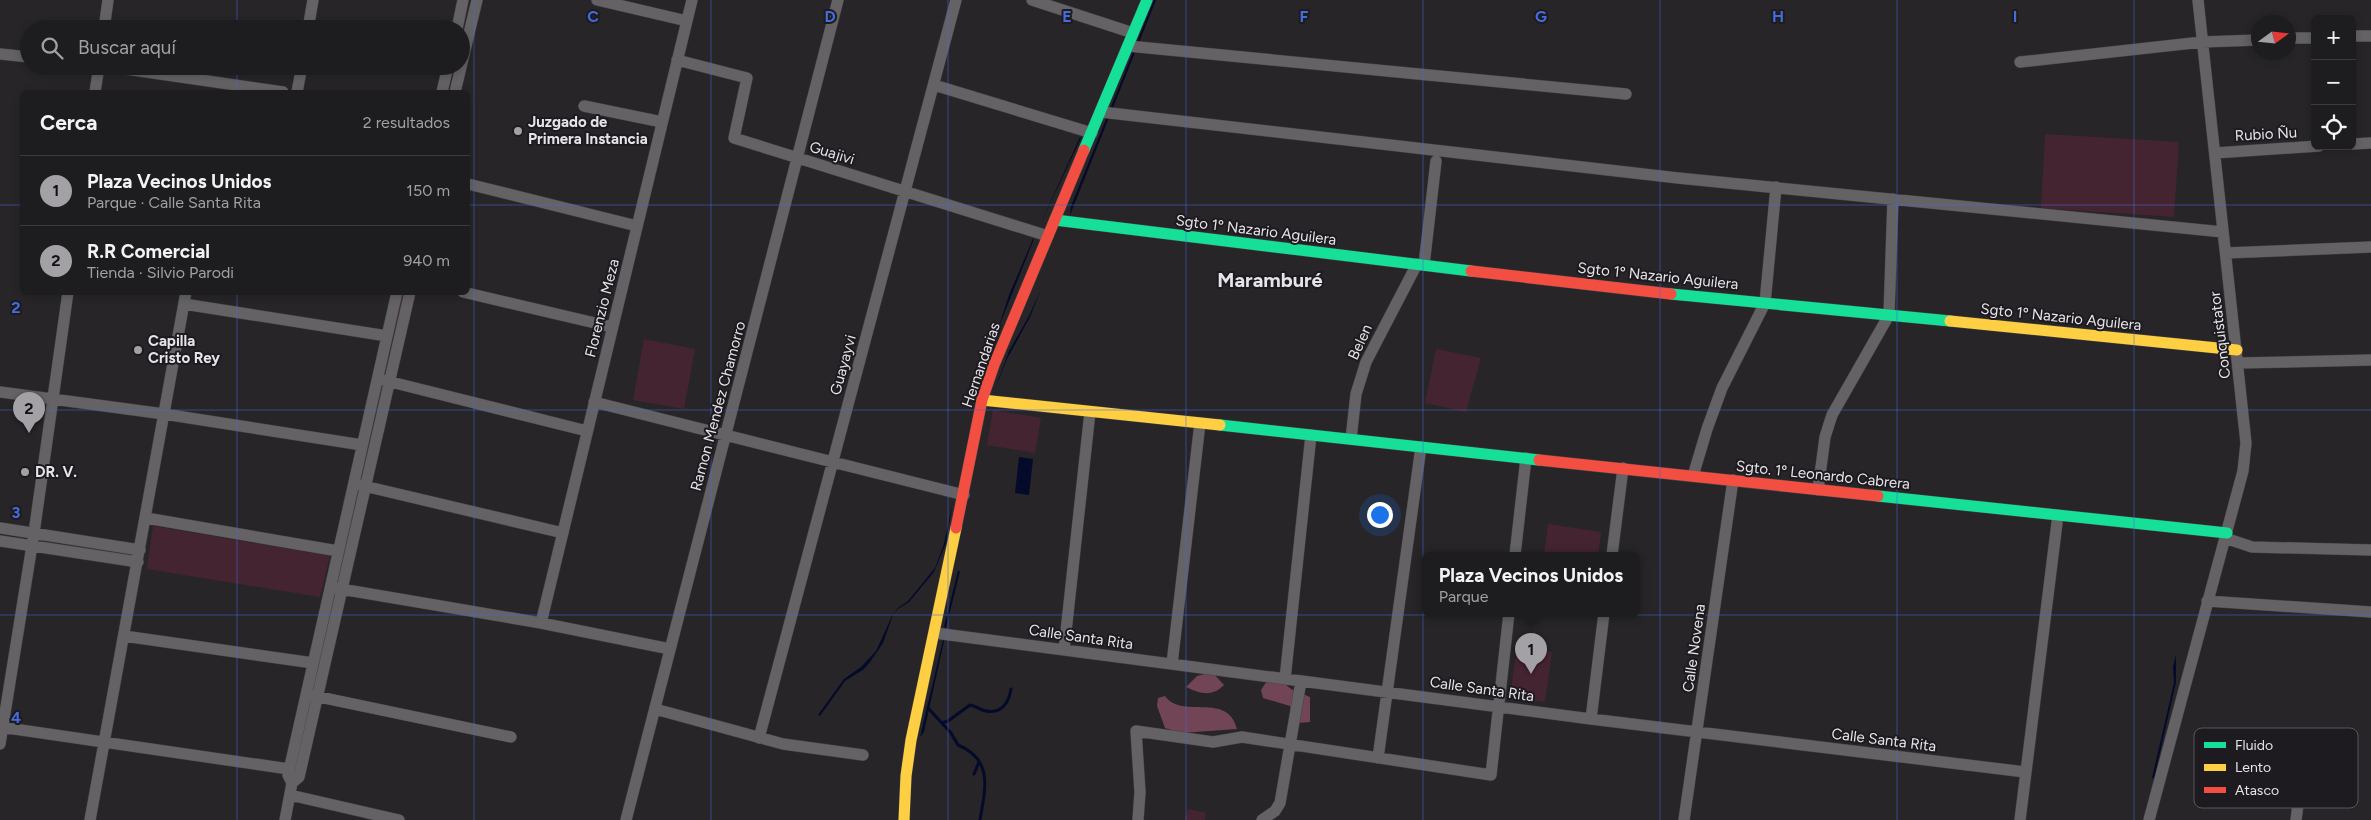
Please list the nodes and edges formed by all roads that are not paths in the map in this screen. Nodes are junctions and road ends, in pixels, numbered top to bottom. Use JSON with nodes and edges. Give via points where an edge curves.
{"nodes":[{"id":1,"x":108,"y":0,"type":"edge"},
{"id":2,"x":313,"y":0,"type":"edge"},
{"id":3,"x":463,"y":0,"type":"edge"},
{"id":4,"x":477,"y":0,"type":"edge"},
{"id":5,"x":597,"y":0,"type":"edge"},
{"id":6,"x":692,"y":0,"type":"edge"},
{"id":7,"x":838,"y":0,"type":"edge"},
{"id":8,"x":956,"y":0,"type":"edge"},
{"id":9,"x":1032,"y":0,"type":"edge"},
{"id":10,"x":1147,"y":0,"type":"edge"},
{"id":11,"x":2198,"y":0,"type":"edge"},
{"id":12,"x":105,"y":20,"type":"edge"},
{"id":13,"x":310,"y":20,"type":"edge"},
{"id":14,"x":459,"y":20,"type":"edge"},
{"id":15,"x":687,"y":22,"type":"junction"},
{"id":16,"x":470,"y":31,"type":"edge"},
{"id":17,"x":1134,"y":33,"type":"junction"},
{"id":18,"x":2356,"y":36,"type":"edge"},
{"id":19,"x":2371,"y":36,"type":"edge"},
{"id":20,"x":2296,"y":38,"type":"edge"},
{"id":21,"x":2311,"y":38,"type":"edge"},
{"id":22,"x":2251,"y":40,"type":"edge"},
{"id":23,"x":2202,"y":42,"type":"junction"},
{"id":24,"x":1128,"y":46,"type":"junction"},
{"id":25,"x":0,"y":54,"type":"edge"},
{"id":26,"x":20,"y":56,"type":"edge"},
{"id":27,"x":677,"y":60,"type":"junction"},
{"id":28,"x":2020,"y":62,"type":"dead end"},
{"id":29,"x":98,"y":75,"type":"edge"},
{"id":30,"x":152,"y":75,"type":"edge"},
{"id":31,"x":300,"y":75,"type":"edge"},
{"id":32,"x":446,"y":75,"type":"edge"},
{"id":33,"x":460,"y":75,"type":"edge"},
{"id":34,"x":934,"y":85,"type":"junction"},
{"id":35,"x":222,"y":88,"type":"edge"},
{"id":36,"x":95,"y":90,"type":"edge"},
{"id":37,"x":252,"y":90,"type":"edge"},
{"id":38,"x":297,"y":90,"type":"edge"},
{"id":39,"x":442,"y":90,"type":"edge"},
{"id":40,"x":456,"y":90,"type":"edge"},
{"id":41,"x":1626,"y":94,"type":"dead end"},
{"id":42,"x":584,"y":106,"type":"dead end"},
{"id":43,"x":1101,"y":112,"type":"junction"},
{"id":44,"x":662,"y":122,"type":"junction"},
{"id":45,"x":1092,"y":133,"type":"junction"},
{"id":46,"x":2371,"y":143,"type":"edge"},
{"id":47,"x":2356,"y":144,"type":"edge"},
{"id":48,"x":2311,"y":146,"type":"edge"},
{"id":49,"x":2215,"y":152,"type":"junction"},
{"id":50,"x":797,"y":158,"type":"junction"},
{"id":51,"x":1436,"y":161,"type":"dead end"},
{"id":52,"x":470,"y":184,"type":"edge"},
{"id":53,"x":1776,"y":187,"type":"junction"},
{"id":54,"x":905,"y":191,"type":"junction"},
{"id":55,"x":1893,"y":199,"type":"junction"},
{"id":56,"x":1055,"y":220,"type":"junction"},
{"id":57,"x":637,"y":226,"type":"junction"},
{"id":58,"x":2223,"y":232,"type":"junction"},
{"id":59,"x":1048,"y":236,"type":"junction"},
{"id":60,"x":2371,"y":247,"type":"edge"},
{"id":61,"x":2226,"y":253,"type":"junction"},
{"id":62,"x":1420,"y":265,"type":"junction"},
{"id":63,"x":470,"y":294,"type":"edge"},
{"id":64,"x":68,"y":295,"type":"edge"},
{"id":65,"x":396,"y":295,"type":"edge"},
{"id":66,"x":409,"y":295,"type":"edge"},
{"id":67,"x":185,"y":298,"type":"edge"},
{"id":68,"x":1765,"y":302,"type":"junction"},
{"id":69,"x":1890,"y":315,"type":"junction"},
{"id":70,"x":612,"y":327,"type":"junction"},
{"id":71,"x":387,"y":336,"type":"junction"},
{"id":72,"x":2236,"y":350,"type":"junction"},
{"id":73,"x":2371,"y":360,"type":"edge"},
{"id":74,"x":2239,"y":362,"type":"junction"},
{"id":75,"x":377,"y":379,"type":"junction"},
{"id":76,"x":389,"y":382,"type":"junction"},
{"id":77,"x":0,"y":392,"type":"edge"},
{"id":78,"x":53,"y":398,"type":"junction"},
{"id":79,"x":982,"y":400,"type":"junction"},
{"id":80,"x":594,"y":402,"type":"junction"},
{"id":81,"x":1090,"y":412,"type":"junction"},
{"id":82,"x":164,"y":414,"type":"junction"},
{"id":83,"x":1200,"y":423,"type":"junction"},
{"id":84,"x":587,"y":431,"type":"junction"},
{"id":85,"x":726,"y":435,"type":"junction"},
{"id":86,"x":1311,"y":435,"type":"junction"},
{"id":87,"x":1352,"y":439,"type":"junction"},
{"id":88,"x":362,"y":446,"type":"junction"},
{"id":89,"x":1418,"y":446,"type":"junction"},
{"id":90,"x":1526,"y":458,"type":"junction"},
{"id":91,"x":833,"y":463,"type":"junction"},
{"id":92,"x":1623,"y":468,"type":"junction"},
{"id":93,"x":1694,"y":476,"type":"junction"},
{"id":94,"x":1732,"y":480,"type":"junction"},
{"id":95,"x":359,"y":485,"type":"junction"},
{"id":96,"x":1818,"y":490,"type":"junction"},
{"id":97,"x":964,"y":495,"type":"junction"},
{"id":98,"x":2058,"y":515,"type":"junction"},
{"id":99,"x":146,"y":518,"type":"junction"},
{"id":100,"x":0,"y":528,"type":"edge"},
{"id":101,"x":34,"y":533,"type":"junction"},
{"id":102,"x":562,"y":533,"type":"junction"},
{"id":103,"x":2226,"y":536,"type":"junction"},
{"id":104,"x":0,"y":541,"type":"edge"},
{"id":105,"x":32,"y":546,"type":"junction"},
{"id":106,"x":140,"y":550,"type":"junction"},
{"id":107,"x":2371,"y":550,"type":"edge"},
{"id":108,"x":338,"y":551,"type":"junction"},
{"id":109,"x":1515,"y":552,"type":"edge"},
{"id":110,"x":1612,"y":552,"type":"edge"},
{"id":111,"x":138,"y":562,"type":"junction"},
{"id":112,"x":336,"y":588,"type":"junction"},
{"id":113,"x":2208,"y":601,"type":"junction"},
{"id":114,"x":2371,"y":612,"type":"edge"},
{"id":115,"x":1509,"y":617,"type":"edge"},
{"id":116,"x":1604,"y":617,"type":"edge"},
{"id":117,"x":540,"y":623,"type":"junction"},
{"id":118,"x":935,"y":633,"type":"junction"},
{"id":119,"x":124,"y":636,"type":"junction"},
{"id":120,"x":670,"y":648,"type":"junction"},
{"id":121,"x":1064,"y":650,"type":"junction"},
{"id":122,"x":313,"y":663,"type":"junction"},
{"id":123,"x":1172,"y":664,"type":"junction"},
{"id":124,"x":1285,"y":679,"type":"junction"},
{"id":125,"x":1301,"y":681,"type":"junction"},
{"id":126,"x":1387,"y":691,"type":"junction"},
{"id":127,"x":312,"y":695,"type":"junction"},
{"id":128,"x":1498,"y":706,"type":"junction"},
{"id":129,"x":655,"y":709,"type":"junction"},
{"id":130,"x":1591,"y":719,"type":"junction"},
{"id":131,"x":1,"y":727,"type":"edge"},
{"id":132,"x":1698,"y":731,"type":"junction"},
{"id":133,"x":511,"y":737,"type":"dead end"},
{"id":134,"x":759,"y":738,"type":"junction"},
{"id":135,"x":0,"y":744,"type":"edge"},
{"id":136,"x":105,"y":744,"type":"junction"},
{"id":137,"x":1290,"y":744,"type":"junction"},
{"id":138,"x":863,"y":755,"type":"dead end"},
{"id":139,"x":1378,"y":758,"type":"junction"},
{"id":140,"x":289,"y":769,"type":"junction"},
{"id":141,"x":2025,"y":772,"type":"junction"},
{"id":142,"x":291,"y":789,"type":"junction"},
{"id":143,"x":90,"y":820,"type":"edge"},
{"id":144,"x":285,"y":820,"type":"edge"},
{"id":145,"x":398,"y":820,"type":"edge"},
{"id":146,"x":626,"y":820,"type":"edge"},
{"id":147,"x":904,"y":820,"type":"edge"},
{"id":148,"x":1138,"y":820,"type":"edge"},
{"id":149,"x":1262,"y":820,"type":"edge"},
{"id":150,"x":1684,"y":820,"type":"edge"},
{"id":151,"x":2020,"y":820,"type":"edge"},
{"id":152,"x":2149,"y":820,"type":"edge"}],
"edges":[{"from":1,"to":12,"type":"street"},
{"from":2,"to":13,"type":"street"},
{"from":3,"to":14,"type":"street"},
{"from":4,"to":16,"type":"street"},
{"from":5,"to":15,"type":"street"},
{"from":6,"to":15,"type":"street","name":"Florenzio Meza"},
{"from":7,"to":50,"type":"street","name":"Ramon Mendez Chamorro"},
{"from":8,"to":34,"type":"street","name":"Guayayvi"},
{"from":9,"to":17,"type":"street"},
{"from":10,"to":17,"type":"street","name":"Hernandarias"},
{"from":11,"to":23,"type":"street","name":"Conquistator"},
{"from":15,"to":27,"type":"street","name":"Florenzio Meza"},
{"from":17,"to":24,"type":"street","name":"Hernandarias"},
{"from":18,"to":19,"type":"street"},
{"from":20,"to":21,"type":"street"},
{"from":22,"to":23,"type":"street"},
{"from":23,"to":28,"type":"street"},
{"from":23,"to":49,"type":"street","name":"Conquistator"},
{"from":24,"to":41,"type":"street"},
{"from":24,"to":43,"type":"street","name":"Hernandarias"},
{"from":25,"to":26,"type":"street"},
{"from":27,"to":44,"type":"street","name":"Florenzio Meza"},
{"from":27,"to":50,"type":"street","name":"Guajivi","via":[[747,78],[734,138]]},
{"from":29,"to":36,"type":"street"},
{"from":30,"to":35,"type":"street"},
{"from":31,"to":38,"type":"street"},
{"from":32,"to":39,"type":"street"},
{"from":33,"to":40,"type":"street"},
{"from":34,"to":45,"type":"street"},
{"from":34,"to":54,"type":"street","name":"Guayayvi"},
{"from":35,"to":37,"type":"street"},
{"from":42,"to":44,"type":"street"},
{"from":43,"to":45,"type":"street","name":"Hernandarias"},
{"from":43,"to":53,"type":"street"},
{"from":44,"to":57,"type":"street","name":"Florenzio Meza"},
{"from":45,"to":56,"type":"street","name":"Hernandarias"},
{"from":46,"to":47,"type":"street"},
{"from":48,"to":49,"type":"street","name":"Rubio Ñu"},
{"from":49,"to":58,"type":"street","name":"Conquistator"},
{"from":50,"to":54,"type":"street","name":"Guajivi"},
{"from":50,"to":85,"type":"street","name":"Ramon Mendez Chamorro"},
{"from":51,"to":62,"type":"street"},
{"from":52,"to":57,"type":"street"},
{"from":53,"to":55,"type":"street"},
{"from":53,"to":68,"type":"street"},
{"from":54,"to":59,"type":"street","name":"Guajivi"},
{"from":54,"to":91,"type":"street","name":"Guayayvi"},
{"from":55,"to":58,"type":"street"},
{"from":55,"to":69,"type":"street"},
{"from":56,"to":59,"type":"street","name":"Hernandarias"},
{"from":56,"to":62,"type":"street","name":"Sgto 1º Nazario Aguilera"},
{"from":57,"to":70,"type":"street","name":"Florenzio Meza"},
{"from":58,"to":61,"type":"street","name":"Conquistator"},
{"from":59,"to":79,"type":"street","name":"Hernandarias"},
{"from":60,"to":61,"type":"street"},
{"from":61,"to":72,"type":"street","name":"Conquistator"},
{"from":62,"to":68,"type":"street","name":"Sgto 1º Nazario Aguilera"},
{"from":62,"to":87,"type":"street","name":"Belen","via":[[1366,362],[1356,394]]},
{"from":63,"to":70,"type":"street"},
{"from":64,"to":78,"type":"street"},
{"from":65,"to":71,"type":"street"},
{"from":66,"to":76,"type":"street"},
{"from":67,"to":71,"type":"street"},
{"from":67,"to":82,"type":"street"},
{"from":68,"to":69,"type":"street","name":"Sgto 1º Nazario Aguilera"},
{"from":68,"to":93,"type":"street","via":[[1722,388]]},
{"from":69,"to":72,"type":"street","name":"Sgto 1º Nazario Aguilera"},
{"from":69,"to":96,"type":"street","via":[[1832,415],[1825,437]]},
{"from":70,"to":80,"type":"street","name":"Florenzio Meza"},
{"from":71,"to":75,"type":"street"},
{"from":72,"to":74,"type":"street","name":"Conquistator"},
{"from":73,"to":74,"type":"street"},
{"from":74,"to":103,"type":"street","name":"Conquistator","via":[[2246,442],[2243,471]]},
{"from":75,"to":76,"type":"street"},
{"from":75,"to":88,"type":"street"},
{"from":76,"to":84,"type":"street"},
{"from":76,"to":95,"type":"street"},
{"from":77,"to":78,"type":"street"},
{"from":78,"to":82,"type":"street"},
{"from":78,"to":101,"type":"street"},
{"from":79,"to":81,"type":"street","name":"Sgto. 1º Leonardo Cabrera"},
{"from":79,"to":97,"type":"street","name":"Hernandarias"},
{"from":80,"to":84,"type":"street","name":"Florenzio Meza"},
{"from":80,"to":85,"type":"street"},
{"from":81,"to":83,"type":"street","name":"Sgto. 1º Leonardo Cabrera"},
{"from":81,"to":121,"type":"street"},
{"from":82,"to":88,"type":"street"},
{"from":82,"to":99,"type":"street"},
{"from":83,"to":86,"type":"street","name":"Sgto. 1º Leonardo Cabrera"},
{"from":83,"to":123,"type":"street"},
{"from":84,"to":102,"type":"street","name":"Florenzio Meza"},
{"from":85,"to":91,"type":"street"},
{"from":85,"to":120,"type":"street","name":"Ramon Mendez Chamorro"},
{"from":86,"to":87,"type":"street","name":"Sgto. 1º Leonardo Cabrera"},
{"from":86,"to":124,"type":"street"},
{"from":87,"to":89,"type":"street","name":"Sgto. 1º Leonardo Cabrera"},
{"from":88,"to":95,"type":"street"},
{"from":89,"to":90,"type":"street","name":"Sgto. 1º Leonardo Cabrera"},
{"from":89,"to":126,"type":"street"},
{"from":90,"to":92,"type":"street","name":"Sgto. 1º Leonardo Cabrera"},
{"from":90,"to":109,"type":"street"},
{"from":91,"to":97,"type":"street"},
{"from":91,"to":134,"type":"street","name":"Guayayvi"},
{"from":92,"to":93,"type":"street","name":"Sgto. 1º Leonardo Cabrera"},
{"from":92,"to":110,"type":"street"},
{"from":93,"to":94,"type":"street","name":"Sgto. 1º Leonardo Cabrera"},
{"from":94,"to":96,"type":"street","name":"Sgto. 1º Leonardo Cabrera"},
{"from":94,"to":132,"type":"street","name":"Calle Novena"},
{"from":95,"to":102,"type":"street"},
{"from":95,"to":108,"type":"street"},
{"from":95,"to":112,"type":"street"},
{"from":96,"to":98,"type":"street","name":"Sgto. 1º Leonardo Cabrera"},
{"from":97,"to":118,"type":"street","name":"Hernandarias"},
{"from":98,"to":103,"type":"street","name":"Sgto. 1º Leonardo Cabrera"},
{"from":98,"to":141,"type":"street"},
{"from":99,"to":106,"type":"street"},
{"from":99,"to":108,"type":"street"},
{"from":100,"to":101,"type":"street"},
{"from":101,"to":105,"type":"street"},
{"from":101,"to":106,"type":"street"},
{"from":102,"to":117,"type":"street","name":"Florenzio Meza"},
{"from":103,"to":107,"type":"street","via":[[2252,547]]},
{"from":103,"to":113,"type":"street","name":"Conquistator"},
{"from":104,"to":105,"type":"street"},
{"from":105,"to":111,"type":"street"},
{"from":105,"to":131,"type":"street"},
{"from":106,"to":111,"type":"street"},
{"from":108,"to":112,"type":"street"},
{"from":111,"to":119,"type":"street"},
{"from":112,"to":117,"type":"street"},
{"from":112,"to":122,"type":"street"},
{"from":112,"to":127,"type":"street"},
{"from":113,"to":114,"type":"street"},
{"from":113,"to":152,"type":"street","name":"Conquistator"},
{"from":115,"to":128,"type":"street"},
{"from":116,"to":130,"type":"street"},
{"from":117,"to":120,"type":"street"},
{"from":118,"to":121,"type":"street","name":"Calle Santa Rita"},
{"from":118,"to":147,"type":"street","name":"Hernandarias","via":[[911,740]]},
{"from":119,"to":122,"type":"street"},
{"from":119,"to":136,"type":"street"},
{"from":120,"to":129,"type":"street","name":"Ramon Mendez Chamorro"},
{"from":121,"to":123,"type":"street","name":"Calle Santa Rita"},
{"from":122,"to":127,"type":"street"},
{"from":123,"to":124,"type":"street","name":"Calle Santa Rita"},
{"from":124,"to":125,"type":"street","name":"Calle Santa Rita"},
{"from":125,"to":126,"type":"street","name":"Calle Santa Rita"},
{"from":125,"to":137,"type":"street"},
{"from":126,"to":128,"type":"street","name":"Calle Santa Rita"},
{"from":126,"to":139,"type":"street"},
{"from":127,"to":133,"type":"street"},
{"from":127,"to":140,"type":"street"},
{"from":127,"to":142,"type":"street","via":[[298,776]]},
{"from":128,"to":130,"type":"street","name":"Calle Santa Rita"},
{"from":128,"to":139,"type":"street","via":[[1491,775]]},
{"from":129,"to":134,"type":"street"},
{"from":129,"to":146,"type":"street","name":"Ramon Mendez Chamorro"},
{"from":130,"to":132,"type":"street","name":"Calle Santa Rita"},
{"from":131,"to":135,"type":"street"},
{"from":131,"to":136,"type":"street"},
{"from":132,"to":141,"type":"street","name":"Calle Santa Rita"},
{"from":132,"to":150,"type":"street","name":"Calle Novena"},
{"from":134,"to":138,"type":"street"},
{"from":136,"to":140,"type":"street"},
{"from":136,"to":143,"type":"street"},
{"from":137,"to":139,"type":"street"},
{"from":137,"to":148,"type":"street","via":[[1242,737],[1212,742],[1136,731],[1140,792]]},
{"from":137,"to":149,"type":"street","via":[[1280,803]]},
{"from":140,"to":142,"type":"street"},
{"from":141,"to":151,"type":"street"},
{"from":142,"to":144,"type":"street"},
{"from":142,"to":145,"type":"street"}]}
